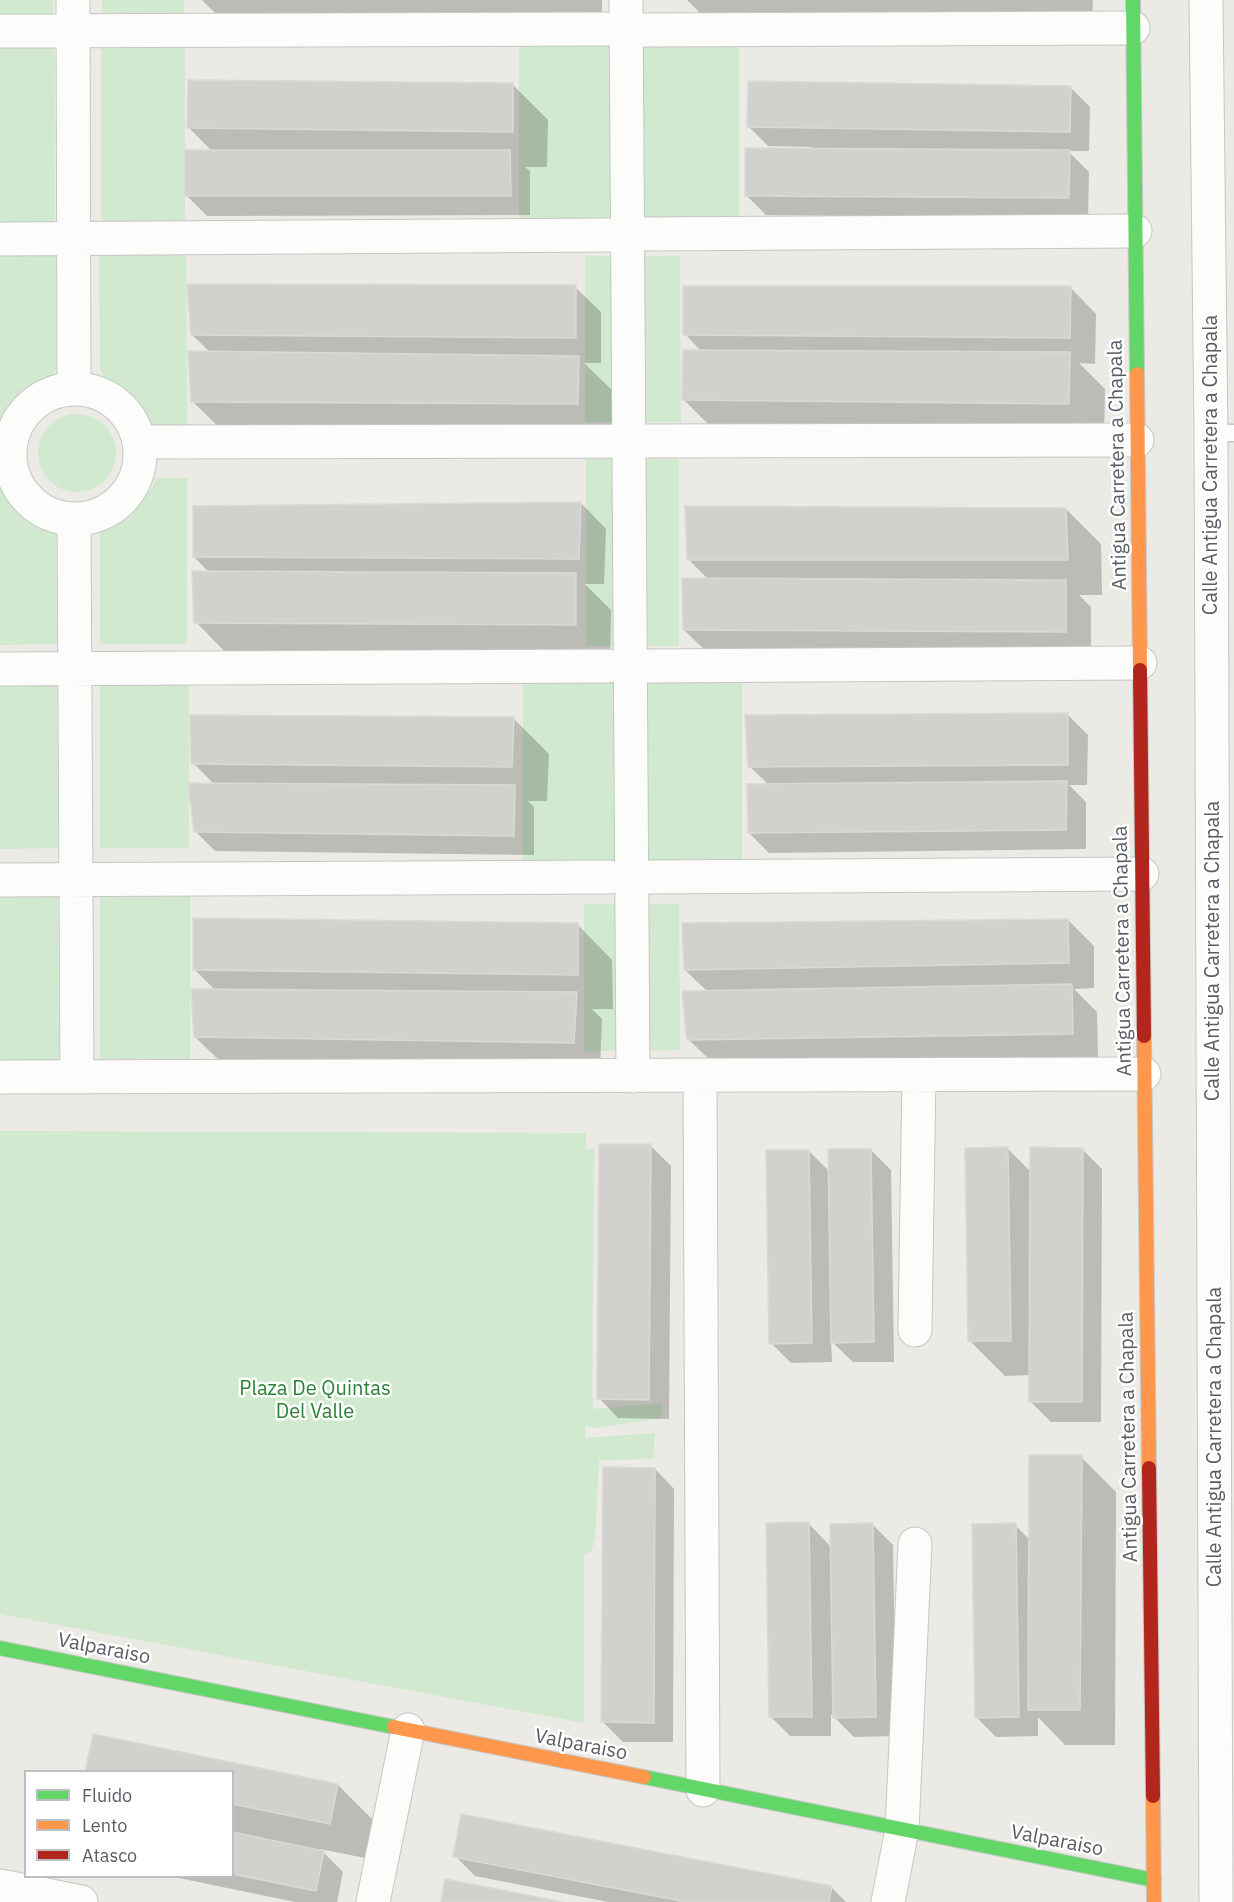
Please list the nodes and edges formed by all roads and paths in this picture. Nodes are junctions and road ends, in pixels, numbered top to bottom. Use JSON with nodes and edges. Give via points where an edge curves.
{"nodes":[{"id":1,"x":626,"y":0,"type":"edge"},
{"id":2,"x":1206,"y":0,"type":"edge"},
{"id":3,"x":1133,"y":14,"type":"edge"},
{"id":4,"x":73,"y":16,"type":"edge"},
{"id":5,"x":606,"y":29,"type":"dead end"},
{"id":6,"x":644,"y":30,"type":"dead end"},
{"id":7,"x":0,"y":32,"type":"edge"},
{"id":8,"x":1135,"y":231,"type":"junction"},
{"id":9,"x":645,"y":234,"type":"dead end"},
{"id":10,"x":608,"y":235,"type":"dead end"},
{"id":11,"x":72,"y":238,"type":"junction"},
{"id":12,"x":0,"y":239,"type":"edge"},
{"id":13,"x":74,"y":389,"type":"junction"},
{"id":14,"x":1223,"y":433,"type":"edge"},
{"id":15,"x":1137,"y":440,"type":"junction"},
{"id":16,"x":629,"y":441,"type":"junction"},
{"id":17,"x":140,"y":442,"type":"junction"},
{"id":18,"x":5,"y":445,"type":"edge"},
{"id":19,"x":74,"y":520,"type":"junction"},
{"id":20,"x":1140,"y":663,"type":"junction"},
{"id":21,"x":608,"y":666,"type":"dead end"},
{"id":22,"x":649,"y":666,"type":"dead end"},
{"id":23,"x":0,"y":669,"type":"edge"},
{"id":24,"x":76,"y":669,"type":"junction"},
{"id":25,"x":1142,"y":874,"type":"junction"},
{"id":26,"x":609,"y":877,"type":"dead end"},
{"id":27,"x":646,"y":877,"type":"dead end"},
{"id":28,"x":0,"y":880,"type":"edge"},
{"id":29,"x":76,"y":880,"type":"junction"},
{"id":30,"x":1144,"y":1074,"type":"junction"},
{"id":31,"x":920,"y":1075,"type":"junction"},
{"id":32,"x":633,"y":1076,"type":"junction"},
{"id":33,"x":700,"y":1076,"type":"junction"},
{"id":34,"x":0,"y":1077,"type":"edge"},
{"id":35,"x":77,"y":1077,"type":"junction"},
{"id":36,"x":1224,"y":1279,"type":"edge"},
{"id":37,"x":915,"y":1330,"type":"dead end"},
{"id":38,"x":915,"y":1544,"type":"dead end"},
{"id":39,"x":1224,"y":1572,"type":"edge"},
{"id":40,"x":0,"y":1648,"type":"edge"},
{"id":41,"x":408,"y":1730,"type":"junction"},
{"id":42,"x":703,"y":1790,"type":"junction"},
{"id":43,"x":902,"y":1830,"type":"junction"},
{"id":44,"x":1154,"y":1880,"type":"junction"},
{"id":45,"x":0,"y":1886,"type":"edge"},
{"id":46,"x":81,"y":1902,"type":"edge"},
{"id":47,"x":373,"y":1902,"type":"edge"},
{"id":48,"x":888,"y":1902,"type":"edge"},
{"id":49,"x":1154,"y":1902,"type":"edge"},
{"id":50,"x":1216,"y":1902,"type":"edge"}],
"edges":[{"from":1,"to":16,"type":"street"},
{"from":2,"to":14,"type":"street","name":"Calle Antigua Carretera a Chapala"},
{"from":3,"to":6,"type":"street"},
{"from":3,"to":8,"type":"street","name":"Antigua Carretera a Chapala"},
{"from":4,"to":5,"type":"street"},
{"from":4,"to":7,"type":"street"},
{"from":4,"to":11,"type":"street"},
{"from":8,"to":9,"type":"street"},
{"from":8,"to":15,"type":"street","name":"Antigua Carretera a Chapala"},
{"from":10,"to":11,"type":"street"},
{"from":11,"to":12,"type":"street"},
{"from":11,"to":13,"type":"street"},
{"from":13,"to":17,"type":"street","via":[[109,398],[134,425]]},
{"from":13,"to":18,"type":"street","via":[[39,400],[25,412]]},
{"from":14,"to":36,"type":"street","name":"Calle Antigua Carretera a Chapala"},
{"from":15,"to":16,"type":"street"},
{"from":15,"to":20,"type":"street","name":"Antigua Carretera a Chapala"},
{"from":16,"to":17,"type":"street"},
{"from":16,"to":32,"type":"street"},
{"from":17,"to":19,"type":"street","via":[[136,480],[126,496],[93,518]]},
{"from":18,"to":19,"type":"street","via":[[19,488],[33,504],[52,516]]},
{"from":19,"to":24,"type":"street"},
{"from":20,"to":22,"type":"street"},
{"from":20,"to":25,"type":"street","name":"Antigua Carretera a Chapala"},
{"from":21,"to":24,"type":"street"},
{"from":23,"to":24,"type":"street"},
{"from":24,"to":29,"type":"street"},
{"from":25,"to":27,"type":"street"},
{"from":25,"to":30,"type":"street","name":"Antigua Carretera a Chapala"},
{"from":26,"to":29,"type":"street"},
{"from":28,"to":29,"type":"street"},
{"from":29,"to":35,"type":"street"},
{"from":30,"to":31,"type":"street"},
{"from":30,"to":44,"type":"street","name":"Antigua Carretera a Chapala"},
{"from":31,"to":33,"type":"street"},
{"from":31,"to":37,"type":"street"},
{"from":32,"to":33,"type":"street"},
{"from":32,"to":35,"type":"street"},
{"from":33,"to":42,"type":"street"},
{"from":34,"to":35,"type":"street"},
{"from":36,"to":39,"type":"street","name":"Calle Antigua Carretera a Chapala"},
{"from":38,"to":43,"type":"street"},
{"from":39,"to":50,"type":"street","name":"Calle Antigua Carretera a Chapala"},
{"from":40,"to":41,"type":"street","name":"Valparaiso"},
{"from":41,"to":42,"type":"street","name":"Valparaiso"},
{"from":41,"to":47,"type":"street"},
{"from":42,"to":43,"type":"street","name":"Valparaiso"},
{"from":43,"to":44,"type":"street","name":"Valparaiso"},
{"from":43,"to":48,"type":"street"},
{"from":44,"to":49,"type":"street","name":"Antigua Carretera a Chapala"},
{"from":45,"to":46,"type":"street"}]}
